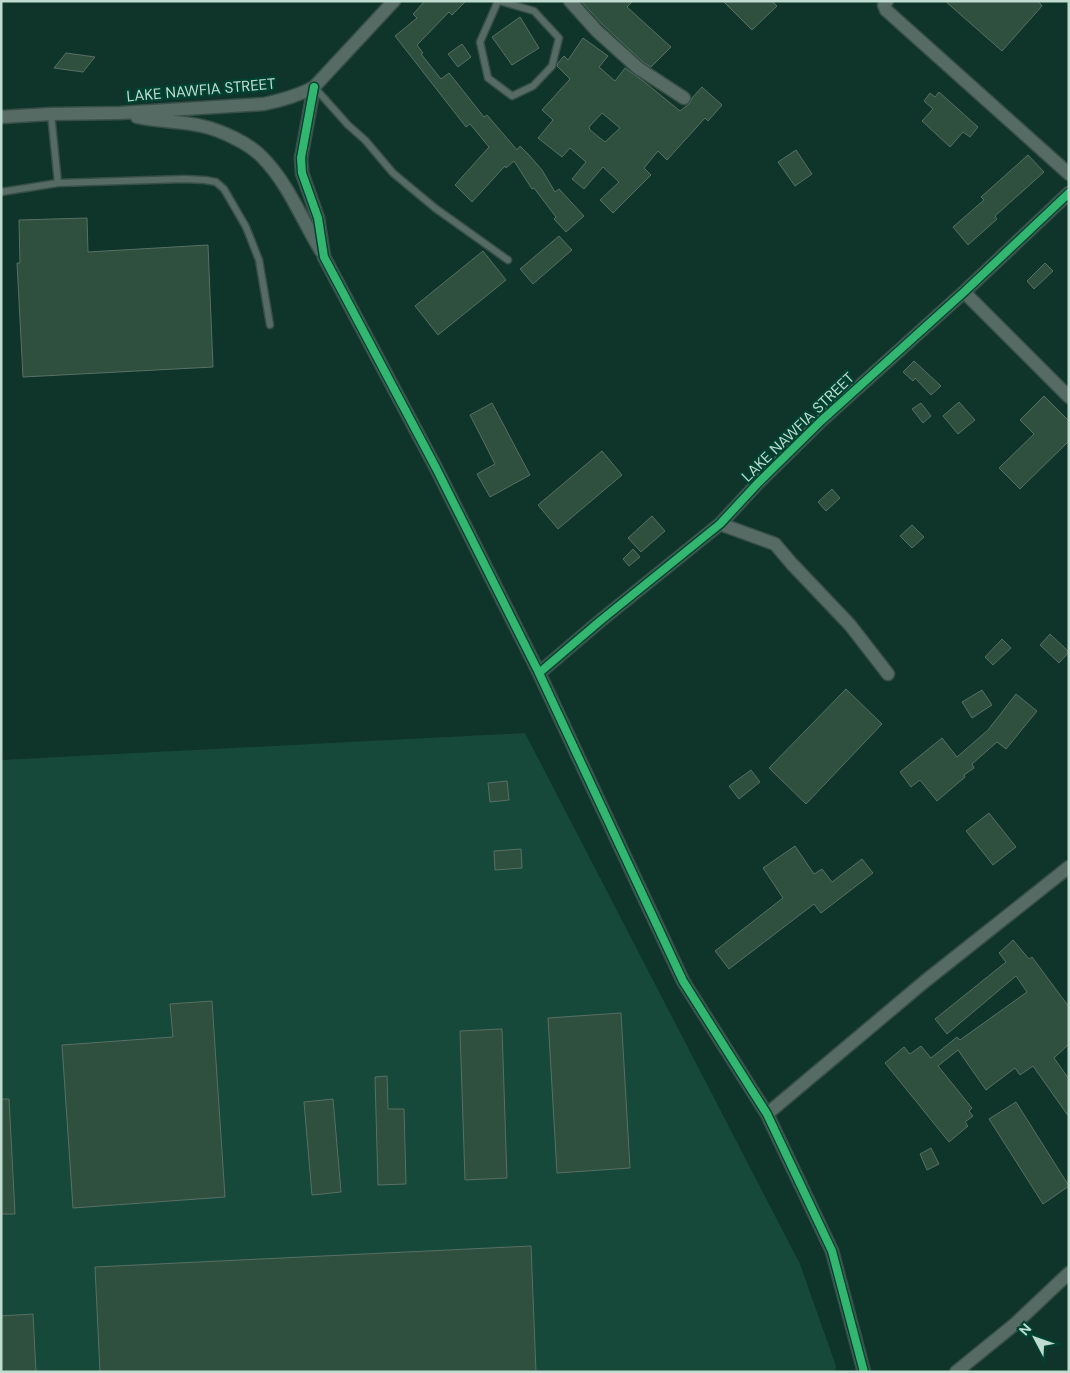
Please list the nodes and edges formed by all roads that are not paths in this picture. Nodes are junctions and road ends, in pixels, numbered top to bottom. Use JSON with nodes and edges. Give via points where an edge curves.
{"nodes":[{"id":1,"x":394,"y":1,"type":"edge"},
{"id":2,"x":499,"y":1,"type":"edge"},
{"id":3,"x":570,"y":1,"type":"edge"},
{"id":4,"x":887,"y":1,"type":"edge"},
{"id":5,"x":314,"y":87,"type":"junction"},
{"id":6,"x":684,"y":98,"type":"dead end"},
{"id":7,"x":120,"y":113,"type":"junction"},
{"id":8,"x":51,"y":114,"type":"junction"},
{"id":9,"x":1,"y":117,"type":"edge"},
{"id":10,"x":1069,"y":174,"type":"edge"},
{"id":11,"x":58,"y":183,"type":"junction"},
{"id":12,"x":1,"y":192,"type":"edge"},
{"id":13,"x":1069,"y":193,"type":"edge"},
{"id":14,"x":324,"y":257,"type":"junction"},
{"id":15,"x":508,"y":260,"type":"dead end"},
{"id":16,"x":964,"y":292,"type":"junction"},
{"id":17,"x":270,"y":325,"type":"dead end"},
{"id":18,"x":1069,"y":396,"type":"edge"},
{"id":19,"x":720,"y":524,"type":"junction"},
{"id":20,"x":538,"y":673,"type":"junction"},
{"id":21,"x":888,"y":674,"type":"dead end"},
{"id":22,"x":1069,"y":867,"type":"edge"},
{"id":23,"x":768,"y":1114,"type":"junction"},
{"id":24,"x":1069,"y":1273,"type":"edge"},
{"id":25,"x":864,"y":1372,"type":"edge"},
{"id":26,"x":956,"y":1372,"type":"edge"}],
"edges":[{"from":1,"to":5,"type":"street","name":"LAKE NAWFIA STREET"},
{"from":2,"to":2,"type":"lane","via":[[480,42],[488,78],[512,96],[533,86],[552,66],[558,38],[534,11]]},
{"from":3,"to":6,"type":"street","via":[[638,68]]},
{"from":4,"to":10,"type":"street","via":[[884,5],[886,10]]},
{"from":5,"to":7,"type":"street","name":"LAKE NAWFIA STREET","via":[[300,95],[264,104]]},
{"from":5,"to":14,"type":"street","via":[[301,158],[302,173],[318,218]]},
{"from":5,"to":15,"type":"lane","via":[[393,173],[435,208]]},
{"from":7,"to":8,"type":"street","name":"LAKE NAWFIA STREET"},
{"from":7,"to":14,"type":"street","via":[[202,126],[224,133],[255,150],[289,195]]},
{"from":8,"to":9,"type":"street","name":"LAKE NAWFIA STREET"},
{"from":8,"to":11,"type":"lane"},
{"from":11,"to":12,"type":"lane"},
{"from":11,"to":17,"type":"lane","via":[[184,179],[216,182],[224,189],[241,219],[259,260]]},
{"from":13,"to":16,"type":"street","name":"LAKE NAWFIA STREET"},
{"from":14,"to":20,"type":"street","via":[[431,459]]},
{"from":16,"to":18,"type":"street"},
{"from":16,"to":19,"type":"street","name":"LAKE NAWFIA STREET","via":[[821,421]]},
{"from":19,"to":20,"type":"street","name":"LAKE NAWFIA STREET"},
{"from":19,"to":21,"type":"street","via":[[775,544],[850,626]]},
{"from":20,"to":23,"type":"street","via":[[683,981]]},
{"from":22,"to":23,"type":"street","via":[[924,982]]},
{"from":23,"to":25,"type":"street","via":[[832,1251]]},
{"from":24,"to":26,"type":"street"}]}
